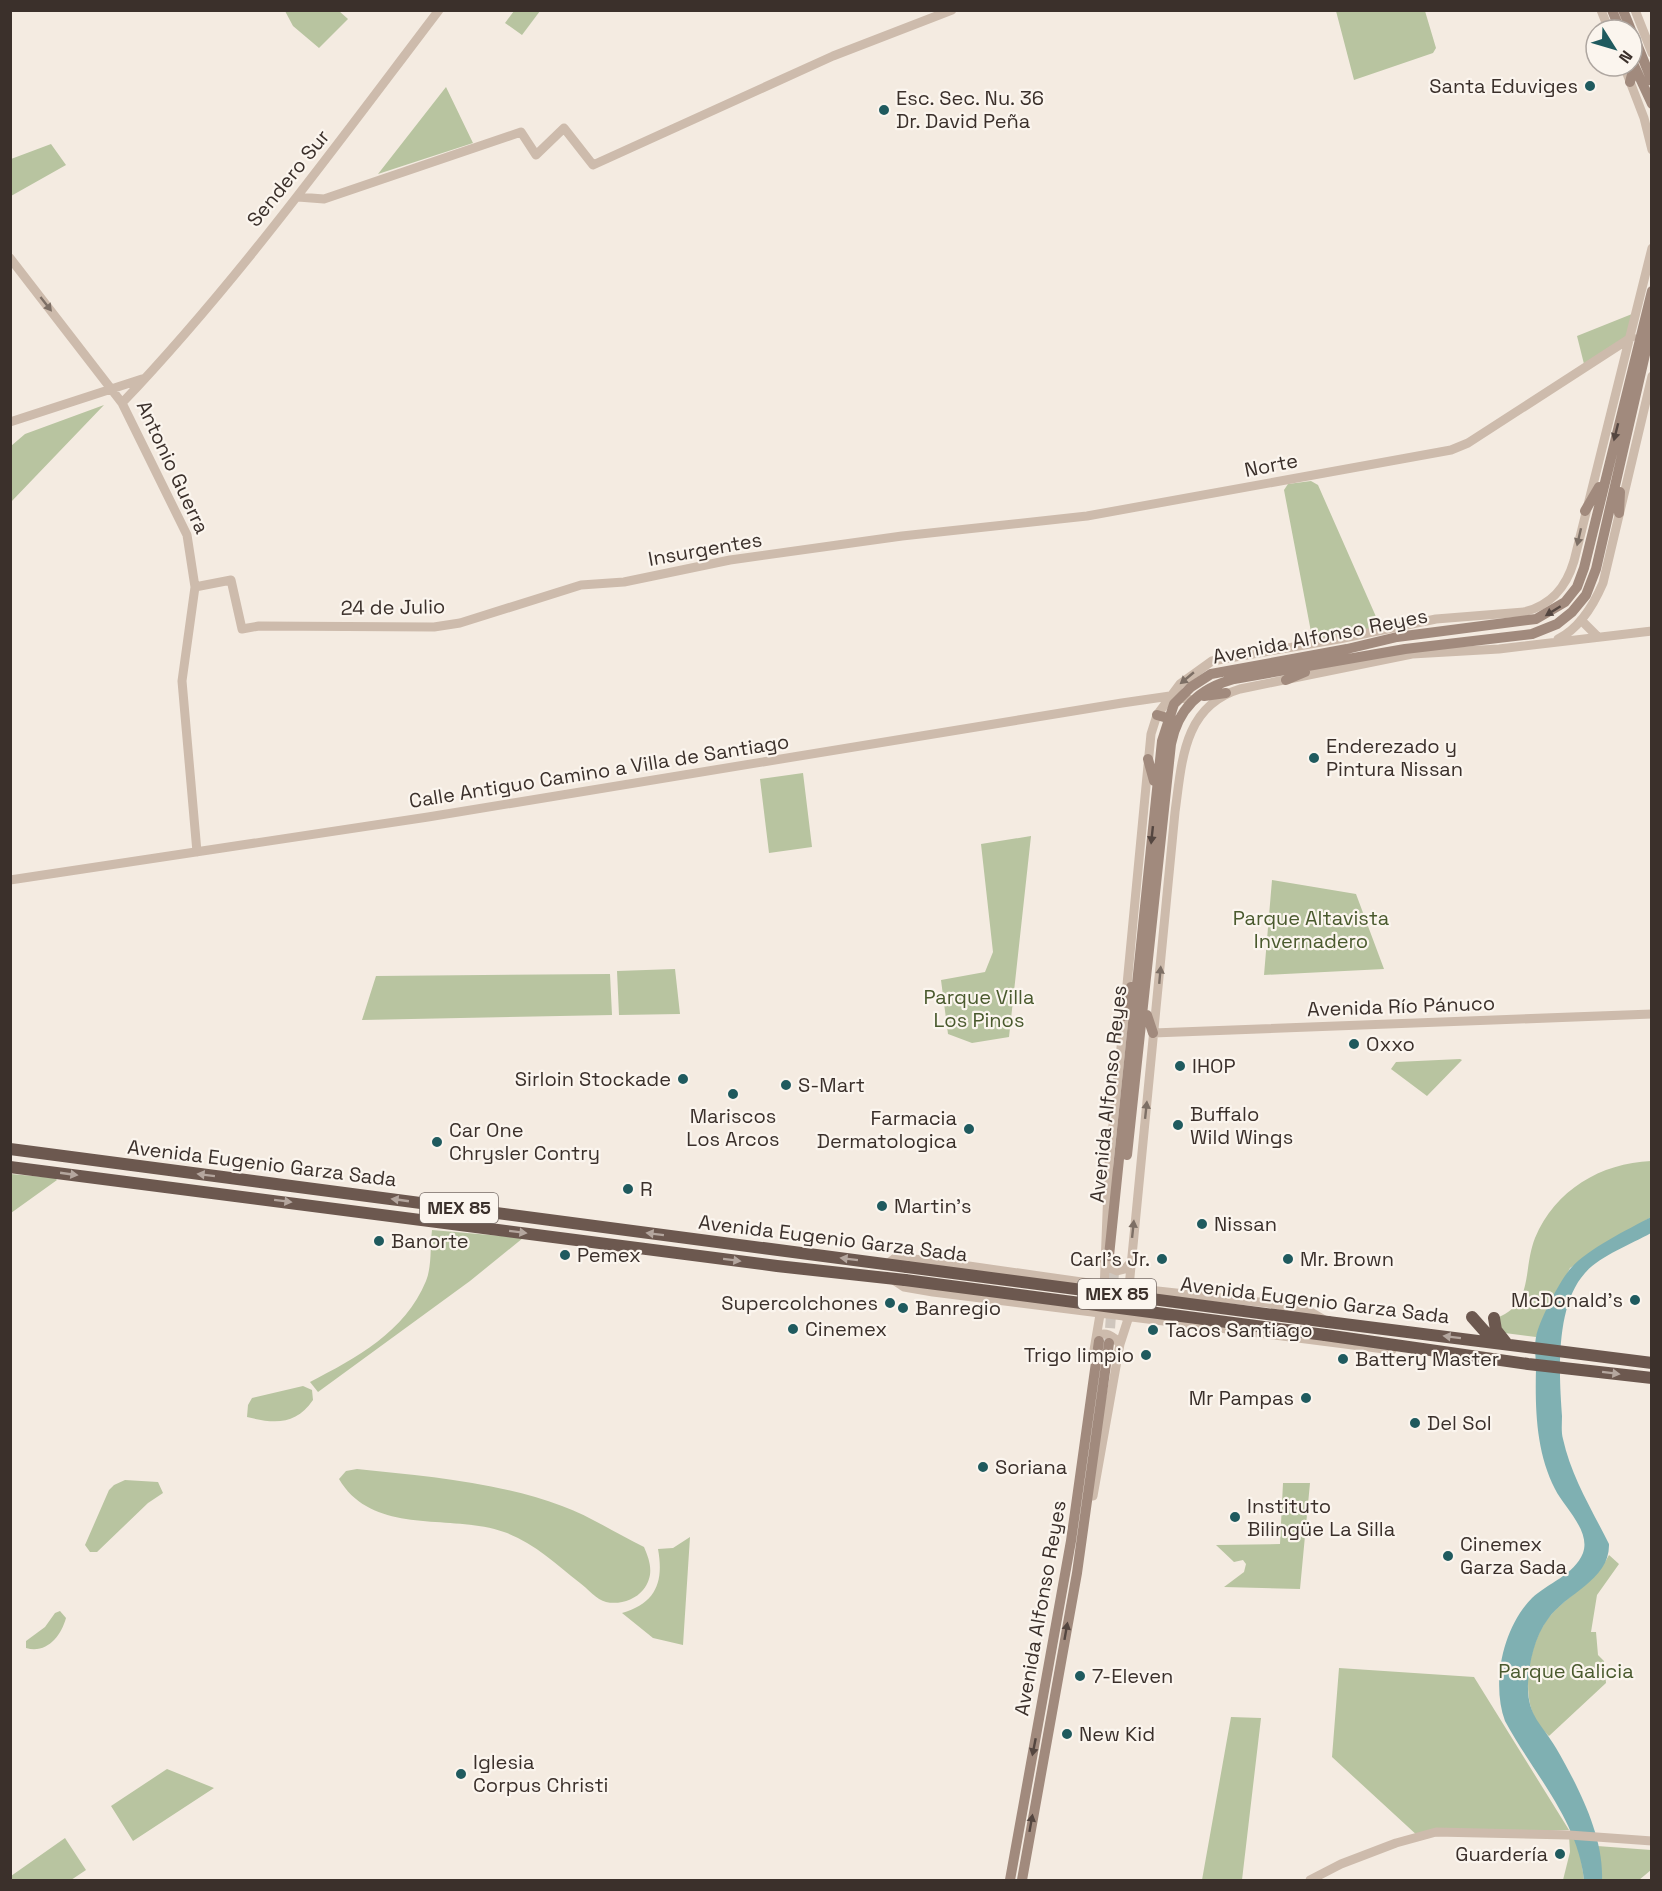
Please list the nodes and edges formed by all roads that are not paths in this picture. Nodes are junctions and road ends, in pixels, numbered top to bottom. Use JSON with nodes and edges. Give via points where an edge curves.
{"nodes":[{"id":1,"x":440,"y":10,"type":"edge"},
{"id":2,"x":952,"y":10,"type":"edge"},
{"id":3,"x":1635,"y":10,"type":"edge"},
{"id":4,"x":1652,"y":53,"type":"edge"},
{"id":5,"x":1644,"y":61,"type":"edge"},
{"id":6,"x":1630,"y":78,"type":"edge"},
{"id":7,"x":1638,"y":78,"type":"edge"},
{"id":8,"x":1652,"y":81,"type":"edge"},
{"id":9,"x":1630,"y":82,"type":"joint"},
{"id":10,"x":1652,"y":104,"type":"edge"},
{"id":11,"x":1652,"y":150,"type":"edge"},
{"id":12,"x":298,"y":196,"type":"junction"},
{"id":13,"x":1652,"y":248,"type":"edge"},
{"id":14,"x":10,"y":258,"type":"edge"},
{"id":15,"x":1652,"y":291,"type":"edge"},
{"id":16,"x":1644,"y":313,"type":"edge"},
{"id":17,"x":1644,"y":333,"type":"edge"},
{"id":18,"x":159,"y":363,"type":"joint"},
{"id":19,"x":1652,"y":376,"type":"edge"},
{"id":20,"x":144,"y":379,"type":"junction"},
{"id":21,"x":111,"y":388,"type":"junction"},
{"id":22,"x":122,"y":403,"type":"junction"},
{"id":23,"x":10,"y":422,"type":"edge"},
{"id":24,"x":1621,"y":467,"type":"junction"},
{"id":25,"x":1605,"y":476,"type":"junction"},
{"id":26,"x":1585,"y":511,"type":"junction"},
{"id":27,"x":1619,"y":513,"type":"junction"},
{"id":28,"x":876,"y":540,"type":"joint"},
{"id":29,"x":195,"y":587,"type":"junction"},
{"id":30,"x":541,"y":596,"type":"joint"},
{"id":31,"x":1581,"y":620,"type":"junction"},
{"id":32,"x":1652,"y":631,"type":"edge"},
{"id":33,"x":1597,"y":636,"type":"junction"},
{"id":34,"x":1553,"y":642,"type":"junction"},
{"id":35,"x":1321,"y":665,"type":"junction"},
{"id":36,"x":1286,"y":680,"type":"junction"},
{"id":37,"x":1226,"y":693,"type":"junction"},
{"id":38,"x":1175,"y":697,"type":"junction"},
{"id":39,"x":1192,"y":700,"type":"junction"},
{"id":40,"x":1167,"y":718,"type":"junction"},
{"id":41,"x":1148,"y":759,"type":"junction"},
{"id":42,"x":1157,"y":792,"type":"junction"},
{"id":43,"x":196,"y":852,"type":"junction"},
{"id":44,"x":10,"y":880,"type":"edge"},
{"id":45,"x":1139,"y":955,"type":"junction"},
{"id":46,"x":1146,"y":997,"type":"junction"},
{"id":47,"x":1652,"y":1014,"type":"edge"},
{"id":48,"x":1125,"y":1016,"type":"junction"},
{"id":49,"x":1153,"y":1033,"type":"junction"},
{"id":50,"x":10,"y":1149,"type":"edge"},
{"id":51,"x":10,"y":1167,"type":"edge"},
{"id":52,"x":1109,"y":1258,"type":"junction"},
{"id":53,"x":1130,"y":1263,"type":"junction"},
{"id":54,"x":886,"y":1265,"type":"junction"},
{"id":55,"x":1064,"y":1279,"type":"junction"},
{"id":56,"x":899,"y":1280,"type":"junction"},
{"id":57,"x":1103,"y":1285,"type":"junction"},
{"id":58,"x":1130,"y":1287,"type":"junction"},
{"id":59,"x":1181,"y":1294,"type":"junction"},
{"id":60,"x":1100,"y":1301,"type":"junction"},
{"id":61,"x":1129,"y":1303,"type":"junction"},
{"id":62,"x":1060,"y":1309,"type":"junction"},
{"id":63,"x":1100,"y":1314,"type":"junction"},
{"id":64,"x":1126,"y":1317,"type":"junction"},
{"id":65,"x":1472,"y":1317,"type":"dead end"},
{"id":66,"x":1494,"y":1318,"type":"dead end"},
{"id":67,"x":1173,"y":1322,"type":"junction"},
{"id":68,"x":1328,"y":1322,"type":"junction"},
{"id":69,"x":1106,"y":1342,"type":"junction"},
{"id":70,"x":1501,"y":1343,"type":"junction"},
{"id":71,"x":1406,"y":1346,"type":"junction"},
{"id":72,"x":1652,"y":1363,"type":"edge"},
{"id":73,"x":1652,"y":1378,"type":"edge"},
{"id":74,"x":1085,"y":1520,"type":"junction"},
{"id":75,"x":1652,"y":1841,"type":"edge"},
{"id":76,"x":1010,"y":1881,"type":"edge"},
{"id":77,"x":1022,"y":1881,"type":"edge"},
{"id":78,"x":1310,"y":1881,"type":"edge"}],
"edges":[{"from":1,"to":12,"type":"street","name":"Sendero Sur"},
{"from":2,"to":12,"type":"street","via":[[833,56],[593,165],[564,128],[536,155],[521,132],[324,199]]},
{"from":3,"to":4,"type":"street"},
{"from":5,"to":8,"type":"main road"},
{"from":6,"to":9,"type":"main road"},
{"from":7,"to":10,"type":"main road"},
{"from":9,"to":11,"type":"street"},
{"from":12,"to":18,"type":"street","name":"Sendero Sur"},
{"from":13,"to":16,"type":"street"},
{"from":14,"to":21,"type":"street","one_way":true},
{"from":15,"to":16,"type":"main road","name":"Avenida Alfonso Reyes"},
{"from":16,"to":17,"type":"main road","name":"Avenida Alfonso Reyes"},
{"from":17,"to":24,"type":"main road","name":"Avenida Alfonso Reyes"},
{"from":17,"to":25,"type":"main road","name":"Avenida Alfonso Reyes","one_way":true},
{"from":17,"to":26,"type":"street"},
{"from":17,"to":28,"type":"street","name":"Norte","via":[[1467,443],[1441,453],[1087,516]]},
{"from":18,"to":20,"type":"street","name":"Antonio Guerra"},
{"from":19,"to":27,"type":"street"},
{"from":20,"to":21,"type":"street"},
{"from":20,"to":22,"type":"street","name":"Antonio Guerra"},
{"from":21,"to":22,"type":"street"},
{"from":21,"to":23,"type":"street"},
{"from":22,"to":29,"type":"street","name":"Antonio Guerra","via":[[183,524],[191,549]]},
{"from":24,"to":27,"type":"main road"},
{"from":24,"to":35,"type":"main road","name":"Avenida Alfonso Reyes","via":[[1589,587],[1580,603],[1557,624],[1532,634],[1405,649]]},
{"from":25,"to":26,"type":"main road"},
{"from":25,"to":38,"type":"main road","name":"Avenida Alfonso Reyes","one_way":true,"via":[[1581,579],[1566,602],[1544,616],[1504,625],[1397,637],[1220,671]]},
{"from":26,"to":38,"type":"street","one_way":true,"via":[[1568,579],[1558,593],[1538,608],[1436,619],[1212,661],[1190,675]]},
{"from":27,"to":31,"type":"street","via":[[1603,583]]},
{"from":28,"to":30,"type":"street","name":"Insurgentes","via":[[730,560],[624,582],[581,585]]},
{"from":29,"to":30,"type":"street","name":"24 de Julio","via":[[231,580],[242,629],[434,627],[460,623]]},
{"from":29,"to":43,"type":"street","name":"Antonio Guerra","via":[[182,681]]},
{"from":31,"to":33,"type":"street"},
{"from":31,"to":34,"type":"street"},
{"from":32,"to":33,"type":"street"},
{"from":33,"to":34,"type":"street"},
{"from":34,"to":36,"type":"street","via":[[1499,650],[1412,654]]},
{"from":35,"to":36,"type":"main road"},
{"from":35,"to":39,"type":"main road","name":"Avenida Alfonso Reyes","via":[[1225,681]]},
{"from":36,"to":37,"type":"street"},
{"from":37,"to":39,"type":"main road"},
{"from":49,"to":37,"type":"street","name":"Avenida Alfonso Reyes","one_way":true,"via":[[1185,743],[1199,716]]},
{"from":38,"to":39,"type":"street","name":"Calle Antiguo Camino a Villa de Santiago"},
{"from":38,"to":40,"type":"main road","name":"Avenida Alfonso Reyes"},
{"from":38,"to":43,"type":"street","name":"Calle Antiguo Camino a Villa de Santiago"},
{"from":39,"to":40,"type":"main road","name":"Avenida Alfonso Reyes"},
{"from":40,"to":41,"type":"street","name":"Avenida Alfonso Reyes","via":[[1152,727]]},
{"from":40,"to":42,"type":"main road","name":"Avenida Alfonso Reyes"},
{"from":40,"to":46,"type":"main road","name":"Avenida Alfonso Reyes","via":[[1171,744]]},
{"from":41,"to":42,"type":"main road"},
{"from":41,"to":48,"type":"street","name":"Avenida Alfonso Reyes"},
{"from":42,"to":45,"type":"main road","name":"Avenida Alfonso Reyes","one_way":true},
{"from":43,"to":44,"type":"street","name":"Calle Antiguo Camino a Villa de Santiago"},
{"from":45,"to":48,"type":"main road"},
{"from":45,"to":52,"type":"main road","name":"Avenida Alfonso Reyes"},
{"from":46,"to":49,"type":"main road"},
{"from":46,"to":52,"type":"main road","name":"Avenida Alfonso Reyes"},
{"from":47,"to":49,"type":"street","name":"Avenida Río Pánuco"},
{"from":48,"to":52,"type":"street","name":"Avenida Alfonso Reyes","via":[[1109,1172]]},
{"from":53,"to":49,"type":"street","name":"Avenida Alfonso Reyes","one_way":true},
{"from":54,"to":50,"type":"highway","name":"Avenida Eugenio Garza Sada","number":"MEX 85","one_way":true},
{"from":51,"to":56,"type":"highway","name":"Avenida Eugenio Garza Sada","number":"MEX 85","one_way":true},
{"from":52,"to":53,"type":"street","via":[[1108,1267],[1117,1271]]},
{"from":52,"to":57,"type":"street","name":"Avenida Alfonso Reyes"},
{"from":53,"to":58,"type":"street","name":"Avenida Alfonso Reyes"},
{"from":54,"to":55,"type":"street","via":[[895,1258],[927,1260]]},
{"from":54,"to":68,"type":"highway","name":"Avenida Eugenio Garza Sada","number":"MEX 85","bridge":true},
{"from":55,"to":57,"type":"street"},
{"from":55,"to":62,"type":"street","via":[[1071,1296]]},
{"from":56,"to":62,"type":"street","via":[[904,1287]]},
{"from":56,"to":71,"type":"highway","name":"Avenida Eugenio Garza Sada","number":"MEX 85","bridge":true},
{"from":57,"to":58,"type":"street"},
{"from":57,"to":60,"type":"street","name":"Avenida Alfonso Reyes"},
{"from":58,"to":59,"type":"street"},
{"from":58,"to":60,"type":"street","via":[[1113,1299]]},
{"from":58,"to":61,"type":"street","name":"Avenida Alfonso Reyes"},
{"from":59,"to":61,"type":"street"},
{"from":59,"to":67,"type":"street","via":[[1169,1305]]},
{"from":59,"to":68,"type":"street","via":[[1294,1308]]},
{"from":60,"to":62,"type":"street"},
{"from":60,"to":63,"type":"street"},
{"from":61,"to":63,"type":"street"},
{"from":61,"to":64,"type":"street"},
{"from":62,"to":63,"type":"street"},
{"from":63,"to":64,"type":"street"},
{"from":63,"to":69,"type":"street"},
{"from":64,"to":67,"type":"street"},
{"from":64,"to":69,"type":"street"},
{"from":65,"to":70,"type":"highway"},
{"from":66,"to":70,"type":"highway"},
{"from":67,"to":71,"type":"street","via":[[1384,1349]]},
{"from":70,"to":68,"type":"highway","name":"Avenida Eugenio Garza Sada","number":"MEX 85","one_way":true},
{"from":69,"to":74,"type":"main road","name":"Avenida Alfonso Reyes"},
{"from":69,"to":74,"type":"street","via":[[1107,1413]]},
{"from":69,"to":76,"type":"main road","name":"Avenida Alfonso Reyes","one_way":true},
{"from":70,"to":72,"type":"highway","name":"Avenida Eugenio Garza Sada","number":"MEX 85"},
{"from":71,"to":73,"type":"highway","name":"Avenida Eugenio Garza Sada","one_way":true},
{"from":77,"to":74,"type":"main road","name":"Avenida Alfonso Reyes","one_way":true},
{"from":75,"to":78,"type":"street","via":[[1456,1831],[1427,1834],[1341,1864]]}]}
